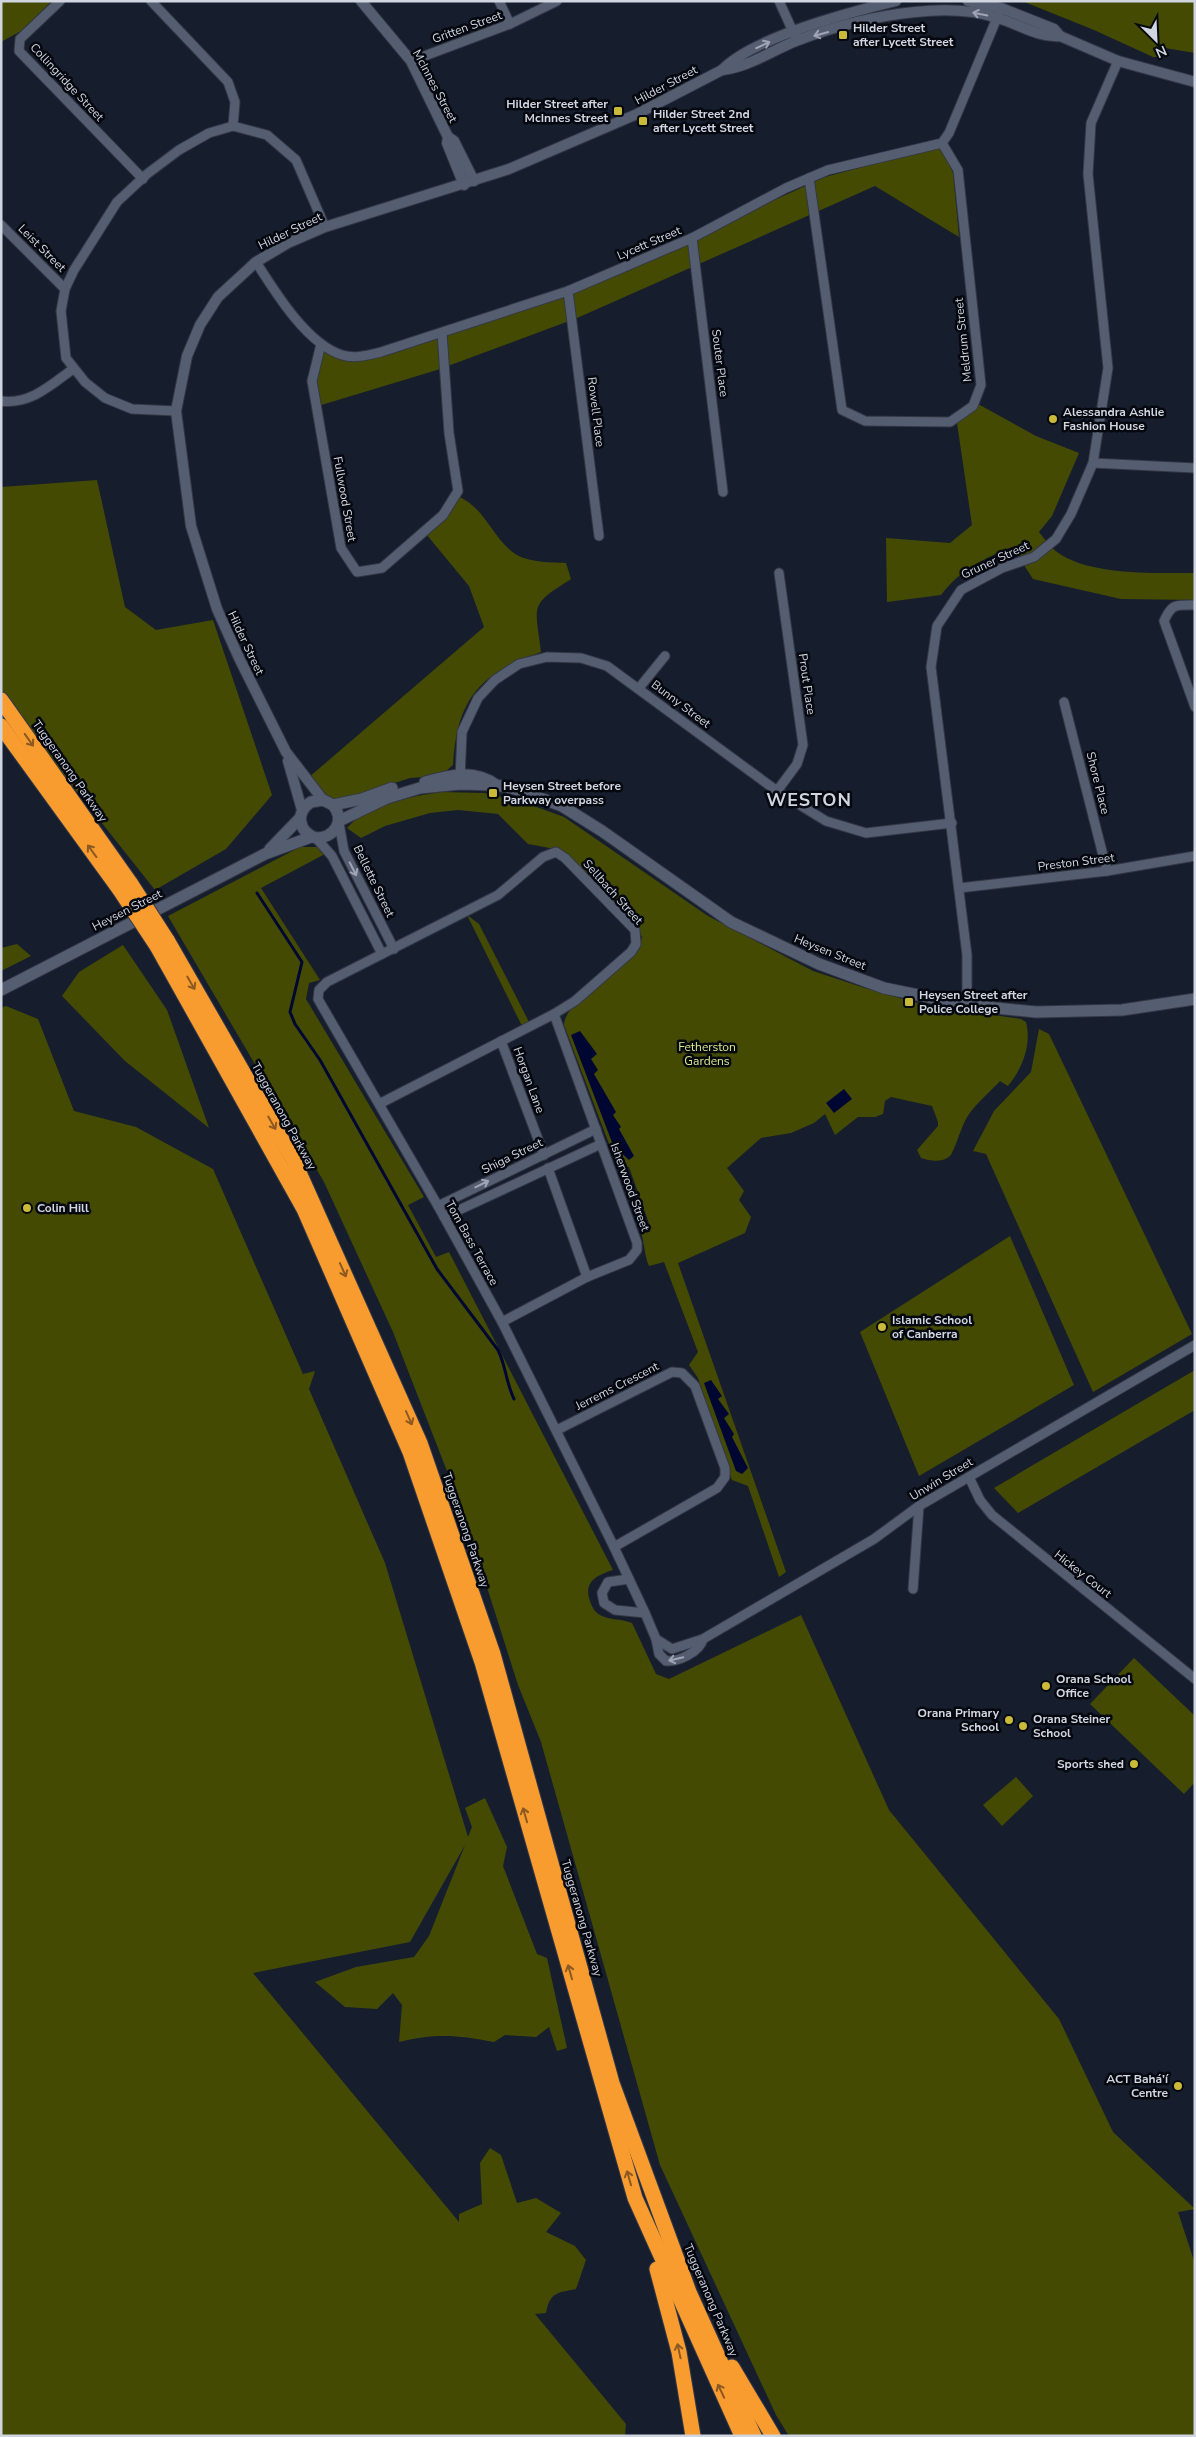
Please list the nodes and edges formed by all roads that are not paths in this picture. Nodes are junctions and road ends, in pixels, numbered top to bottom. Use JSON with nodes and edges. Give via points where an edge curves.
{"nodes":[{"id":1,"x":60,"y":1,"type":"edge"},
{"id":2,"x":151,"y":1,"type":"edge"},
{"id":3,"x":361,"y":1,"type":"edge"},
{"id":4,"x":500,"y":1,"type":"edge"},
{"id":5,"x":557,"y":1,"type":"edge"},
{"id":6,"x":779,"y":1,"type":"edge"},
{"id":7,"x":896,"y":1,"type":"edge"},
{"id":8,"x":968,"y":1,"type":"edge"},
{"id":9,"x":999,"y":13,"type":"junction"},
{"id":10,"x":510,"y":24,"type":"junction"},
{"id":11,"x":795,"y":36,"type":"junction"},
{"id":12,"x":411,"y":61,"type":"junction"},
{"id":13,"x":1118,"y":61,"type":"junction"},
{"id":14,"x":1195,"y":82,"type":"edge"},
{"id":15,"x":234,"y":126,"type":"junction"},
{"id":16,"x":942,"y":144,"type":"junction"},
{"id":17,"x":809,"y":178,"type":"junction"},
{"id":18,"x":143,"y":179,"type":"junction"},
{"id":19,"x":469,"y":183,"type":"junction"},
{"id":20,"x":1,"y":225,"type":"edge"},
{"id":21,"x":324,"y":227,"type":"junction"},
{"id":22,"x":692,"y":238,"type":"junction"},
{"id":23,"x":256,"y":262,"type":"junction"},
{"id":24,"x":65,"y":289,"type":"junction"},
{"id":25,"x":568,"y":291,"type":"junction"},
{"id":26,"x":442,"y":333,"type":"junction"},
{"id":27,"x":321,"y":344,"type":"junction"},
{"id":28,"x":73,"y":369,"type":"junction"},
{"id":29,"x":1,"y":401,"type":"edge"},
{"id":30,"x":176,"y":411,"type":"junction"},
{"id":31,"x":1093,"y":463,"type":"junction"},
{"id":32,"x":1195,"y":468,"type":"edge"},
{"id":33,"x":723,"y":492,"type":"dead end"},
{"id":34,"x":599,"y":536,"type":"dead end"},
{"id":35,"x":779,"y":573,"type":"dead end"},
{"id":36,"x":1195,"y":605,"type":"edge"},
{"id":37,"x":665,"y":656,"type":"dead end"},
{"id":38,"x":638,"y":688,"type":"junction"},
{"id":39,"x":1,"y":700,"type":"edge"},
{"id":40,"x":1064,"y":702,"type":"dead end"},
{"id":41,"x":1195,"y":707,"type":"edge"},
{"id":42,"x":1,"y":726,"type":"edge"},
{"id":43,"x":286,"y":752,"type":"junction"},
{"id":44,"x":460,"y":779,"type":"junction"},
{"id":45,"x":777,"y":791,"type":"junction"},
{"id":46,"x":328,"y":803,"type":"junction"},
{"id":47,"x":301,"y":814,"type":"junction"},
{"id":48,"x":339,"y":822,"type":"junction"},
{"id":49,"x":952,"y":823,"type":"junction"},
{"id":50,"x":314,"y":837,"type":"junction"},
{"id":51,"x":265,"y":854,"type":"junction"},
{"id":52,"x":1195,"y":856,"type":"edge"},
{"id":53,"x":1107,"y":871,"type":"junction"},
{"id":54,"x":126,"y":887,"type":"junction"},
{"id":55,"x":959,"y":888,"type":"junction"},
{"id":56,"x":162,"y":943,"type":"junction"},
{"id":57,"x":394,"y":949,"type":"junction"},
{"id":58,"x":382,"y":954,"type":"junction"},
{"id":59,"x":1,"y":990,"type":"edge"},
{"id":60,"x":1195,"y":999,"type":"edge"},
{"id":61,"x":967,"y":1005,"type":"junction"},
{"id":62,"x":554,"y":1014,"type":"junction"},
{"id":63,"x":502,"y":1041,"type":"junction"},
{"id":64,"x":379,"y":1104,"type":"junction"},
{"id":65,"x":596,"y":1129,"type":"junction"},
{"id":66,"x":602,"y":1144,"type":"junction"},
{"id":67,"x":544,"y":1155,"type":"junction"},
{"id":68,"x":548,"y":1168,"type":"junction"},
{"id":69,"x":438,"y":1206,"type":"junction"},
{"id":70,"x":444,"y":1217,"type":"junction"},
{"id":71,"x":587,"y":1276,"type":"junction"},
{"id":72,"x":502,"y":1322,"type":"junction"},
{"id":73,"x":1195,"y":1345,"type":"edge"},
{"id":74,"x":557,"y":1430,"type":"junction"},
{"id":75,"x":969,"y":1477,"type":"junction"},
{"id":76,"x":919,"y":1506,"type":"junction"},
{"id":77,"x":614,"y":1547,"type":"junction"},
{"id":78,"x":629,"y":1579,"type":"junction"},
{"id":79,"x":913,"y":1589,"type":"dead end"},
{"id":80,"x":645,"y":1613,"type":"junction"},
{"id":81,"x":656,"y":1639,"type":"junction"},
{"id":82,"x":703,"y":1639,"type":"junction"},
{"id":83,"x":1195,"y":1679,"type":"edge"},
{"id":84,"x":635,"y":2198,"type":"junction"},
{"id":85,"x":690,"y":2292,"type":"junction"},
{"id":86,"x":692,"y":2436,"type":"edge"},
{"id":87,"x":742,"y":2436,"type":"edge"},
{"id":88,"x":754,"y":2436,"type":"edge"},
{"id":89,"x":773,"y":2436,"type":"edge"}],
"edges":[{"from":1,"to":18,"type":"street","name":"Collingridge Street","via":[[20,39],[20,51]]},
{"from":2,"to":15,"type":"street","via":[[228,82],[235,102]]},
{"from":3,"to":12,"type":"street","name":"McInnes Street"},
{"from":4,"to":10,"type":"street"},
{"from":5,"to":10,"type":"street","name":"Gritten Street"},
{"from":6,"to":11,"type":"street"},
{"from":7,"to":11,"type":"street","name":"Hilder Street"},
{"from":8,"to":9,"type":"street","name":"Hilder Street"},
{"from":9,"to":11,"type":"street","name":"Hilder Street","one_way":true,"via":[[914,12]]},
{"from":9,"to":13,"type":"street","name":"Hilder Street","via":[[1054,28],[1060,36]]},
{"from":9,"to":16,"type":"street"},
{"from":10,"to":12,"type":"street","name":"Gritten Street"},
{"from":11,"to":19,"type":"street","name":"Hilder Street","via":[[731,60],[722,70],[637,114],[509,170]]},
{"from":12,"to":19,"type":"street","name":"McInnes Street","via":[[448,137],[447,143]]},
{"from":13,"to":14,"type":"street","name":"Hilder Street"},
{"from":13,"to":31,"type":"street","name":"Gruner Street","via":[[1091,123],[1088,174],[1108,368]]},
{"from":15,"to":18,"type":"street","via":[[209,132],[179,150]]},
{"from":15,"to":21,"type":"street","via":[[267,135],[296,160]]},
{"from":16,"to":17,"type":"street","name":"Lycett Street","via":[[828,170]]},
{"from":16,"to":17,"type":"street","name":"Meldrum Street","via":[[958,170],[980,385],[972,406],[950,422],[865,421],[842,410]]},
{"from":17,"to":22,"type":"street","name":"Lycett Street"},
{"from":18,"to":24,"type":"street","via":[[117,202]]},
{"from":19,"to":21,"type":"street","name":"Hilder Street"},
{"from":20,"to":24,"type":"street","name":"Leist Street"},
{"from":21,"to":23,"type":"street","name":"Hilder Street"},
{"from":22,"to":25,"type":"street","name":"Lycett Street"},
{"from":22,"to":33,"type":"street","name":"Souter Place"},
{"from":23,"to":27,"type":"street","name":"Lycett Street","via":[[311,336]]},
{"from":23,"to":30,"type":"street","name":"Hilder Street","via":[[218,297],[200,325],[187,356]]},
{"from":24,"to":28,"type":"street","via":[[61,311],[62,340],[66,358]]},
{"from":25,"to":26,"type":"street","name":"Lycett Street"},
{"from":25,"to":34,"type":"street","name":"Rowell Place"},
{"from":26,"to":27,"type":"street","name":"Lycett Street","via":[[356,357],[342,355]]},
{"from":26,"to":27,"type":"street","name":"Fullwood Street","via":[[449,433],[458,491],[443,515],[382,568],[357,572],[341,548],[312,381]]},
{"from":28,"to":29,"type":"street","via":[[30,398],[14,403]]},
{"from":28,"to":30,"type":"street","via":[[105,398],[132,409]]},
{"from":30,"to":43,"type":"street","name":"Hilder Street","via":[[191,526],[216,609]]},
{"from":31,"to":32,"type":"street"},
{"from":31,"to":49,"type":"street","name":"Gruner Street","via":[[1071,514],[1056,539],[1034,557],[1002,568],[961,590],[936,626],[931,667]]},
{"from":35,"to":45,"type":"street","name":"Prout Place","via":[[802,745],[798,764]]},
{"from":36,"to":41,"type":"street","via":[[1176,605],[1169,609],[1164,621]]},
{"from":37,"to":38,"type":"street"},
{"from":38,"to":44,"type":"street","name":"Bunny Street","via":[[607,666],[581,658],[546,657],[519,664],[495,680],[478,698],[462,732]]},
{"from":38,"to":45,"type":"street","name":"Bunny Street"},
{"from":39,"to":54,"type":"highway","name":"Tuggeranong Parkway","one_way":true},
{"from":40,"to":53,"type":"street","name":"Shore Place"},
{"from":54,"to":42,"type":"highway","name":"Tuggeranong Parkway","one_way":true},
{"from":43,"to":46,"type":"street","name":"Hilder Street"},
{"from":43,"to":47,"type":"street","name":"Hilder Street"},
{"from":44,"to":46,"type":"main road","name":"Heysen Street","via":[[402,785],[362,799]]},
{"from":44,"to":48,"type":"main road","name":"Heysen Street","via":[[387,798]]},
{"from":44,"to":61,"type":"main road","name":"Heysen Street","via":[[488,779],[496,785],[521,790],[562,806],[731,922],[819,964],[884,988]]},
{"from":45,"to":49,"type":"street","name":"Bunny Street","via":[[826,821],[866,833]]},
{"from":46,"to":47,"type":"main road","name":"Heysen Street","via":[[311,802]]},
{"from":46,"to":48,"type":"main road","via":[[338,812]]},
{"from":47,"to":50,"type":"main road","via":[[304,831]]},
{"from":47,"to":51,"type":"main road","name":"Heysen Street"},
{"from":48,"to":50,"type":"main road","name":"Heysen Street","via":[[330,835]]},
{"from":48,"to":57,"type":"street","name":"Bellette Street","one_way":true,"via":[[344,851]]},
{"from":49,"to":55,"type":"street","name":"Gruner Street"},
{"from":50,"to":51,"type":"main road","name":"Heysen Street"},
{"from":50,"to":58,"type":"street","name":"Bellette Street","via":[[332,856]]},
{"from":51,"to":59,"type":"main road","name":"Heysen Street"},
{"from":52,"to":53,"type":"street","name":"Preston Street"},
{"from":53,"to":55,"type":"street","name":"Preston Street"},
{"from":54,"to":56,"type":"highway","name":"Tuggeranong Parkway","bridge":true},
{"from":55,"to":61,"type":"street","name":"Gruner Street","via":[[967,955]]},
{"from":84,"to":56,"type":"highway","name":"Tuggeranong Parkway","one_way":true,"via":[[482,1662],[410,1452],[304,1209]]},
{"from":56,"to":85,"type":"highway","name":"Tuggeranong Parkway","one_way":true,"via":[[293,1159],[420,1443],[493,1654],[612,2083]]},
{"from":57,"to":58,"type":"street","name":"Sellbach Street"},
{"from":57,"to":62,"type":"street","name":"Sellbach Street","via":[[498,895],[543,857],[556,852],[635,930],[636,944],[575,1001]]},
{"from":58,"to":64,"type":"street","name":"Tom Bass Terrace","via":[[323,985],[318,996]]},
{"from":60,"to":61,"type":"main road","name":"Heysen Street","via":[[1122,1010],[1036,1012]]},
{"from":62,"to":63,"type":"street","name":"Sellbach Street"},
{"from":62,"to":65,"type":"street","name":"Isherwood Street"},
{"from":63,"to":64,"type":"street","name":"Sellbach Street"},
{"from":63,"to":67,"type":"street","name":"Horgan Lane"},
{"from":64,"to":69,"type":"street","name":"Tom Bass Terrace"},
{"from":65,"to":66,"type":"street","name":"Isherwood Street"},
{"from":65,"to":67,"type":"street","name":"Shiga Street"},
{"from":66,"to":68,"type":"street","name":"Shiga Street"},
{"from":66,"to":71,"type":"street","name":"Isherwood Street","via":[[638,1250],[629,1260]]},
{"from":69,"to":67,"type":"street","name":"Shiga Street","one_way":true},
{"from":68,"to":70,"type":"street","name":"Shiga Street"},
{"from":68,"to":71,"type":"street"},
{"from":69,"to":70,"type":"street","name":"Tom Bass Terrace"},
{"from":70,"to":72,"type":"street","name":"Tom Bass Terrace"},
{"from":71,"to":72,"type":"street","name":"Isherwood Street"},
{"from":72,"to":74,"type":"street","name":"Tom Bass Terrace"},
{"from":73,"to":75,"type":"street","name":"Unwin Street"},
{"from":74,"to":77,"type":"street","name":"Tom Bass Terrace"},
{"from":74,"to":77,"type":"street","name":"Jerrems Crescent","via":[[672,1372],[682,1373],[695,1386],[726,1477],[717,1488]]},
{"from":75,"to":76,"type":"street","name":"Unwin Street"},
{"from":75,"to":83,"type":"street","name":"Hickey Court","via":[[992,1515]]},
{"from":76,"to":79,"type":"street"},
{"from":76,"to":82,"type":"street","name":"Unwin Street","via":[[874,1539]]},
{"from":77,"to":78,"type":"street","name":"Tom Bass Terrace"},
{"from":78,"to":80,"type":"street","name":"Tom Bass Terrace"},
{"from":78,"to":80,"type":"street","via":[[605,1584],[602,1593],[604,1603],[615,1610]]},
{"from":80,"to":81,"type":"street","name":"Tom Bass Terrace"},
{"from":81,"to":82,"type":"street","name":"Unwin Street","via":[[672,1649]]},
{"from":82,"to":81,"type":"street","name":"Unwin Street","one_way":true,"via":[[684,1657],[671,1661],[666,1661],[659,1654]]},
{"from":86,"to":84,"type":"highway","one_way":true,"via":[[687,2392],[668,2307]]},
{"from":87,"to":84,"type":"highway","name":"Tuggeranong Parkway","one_way":true},
{"from":85,"to":88,"type":"highway","name":"Tuggeranong Parkway"},
{"from":85,"to":89,"type":"highway"}]}
